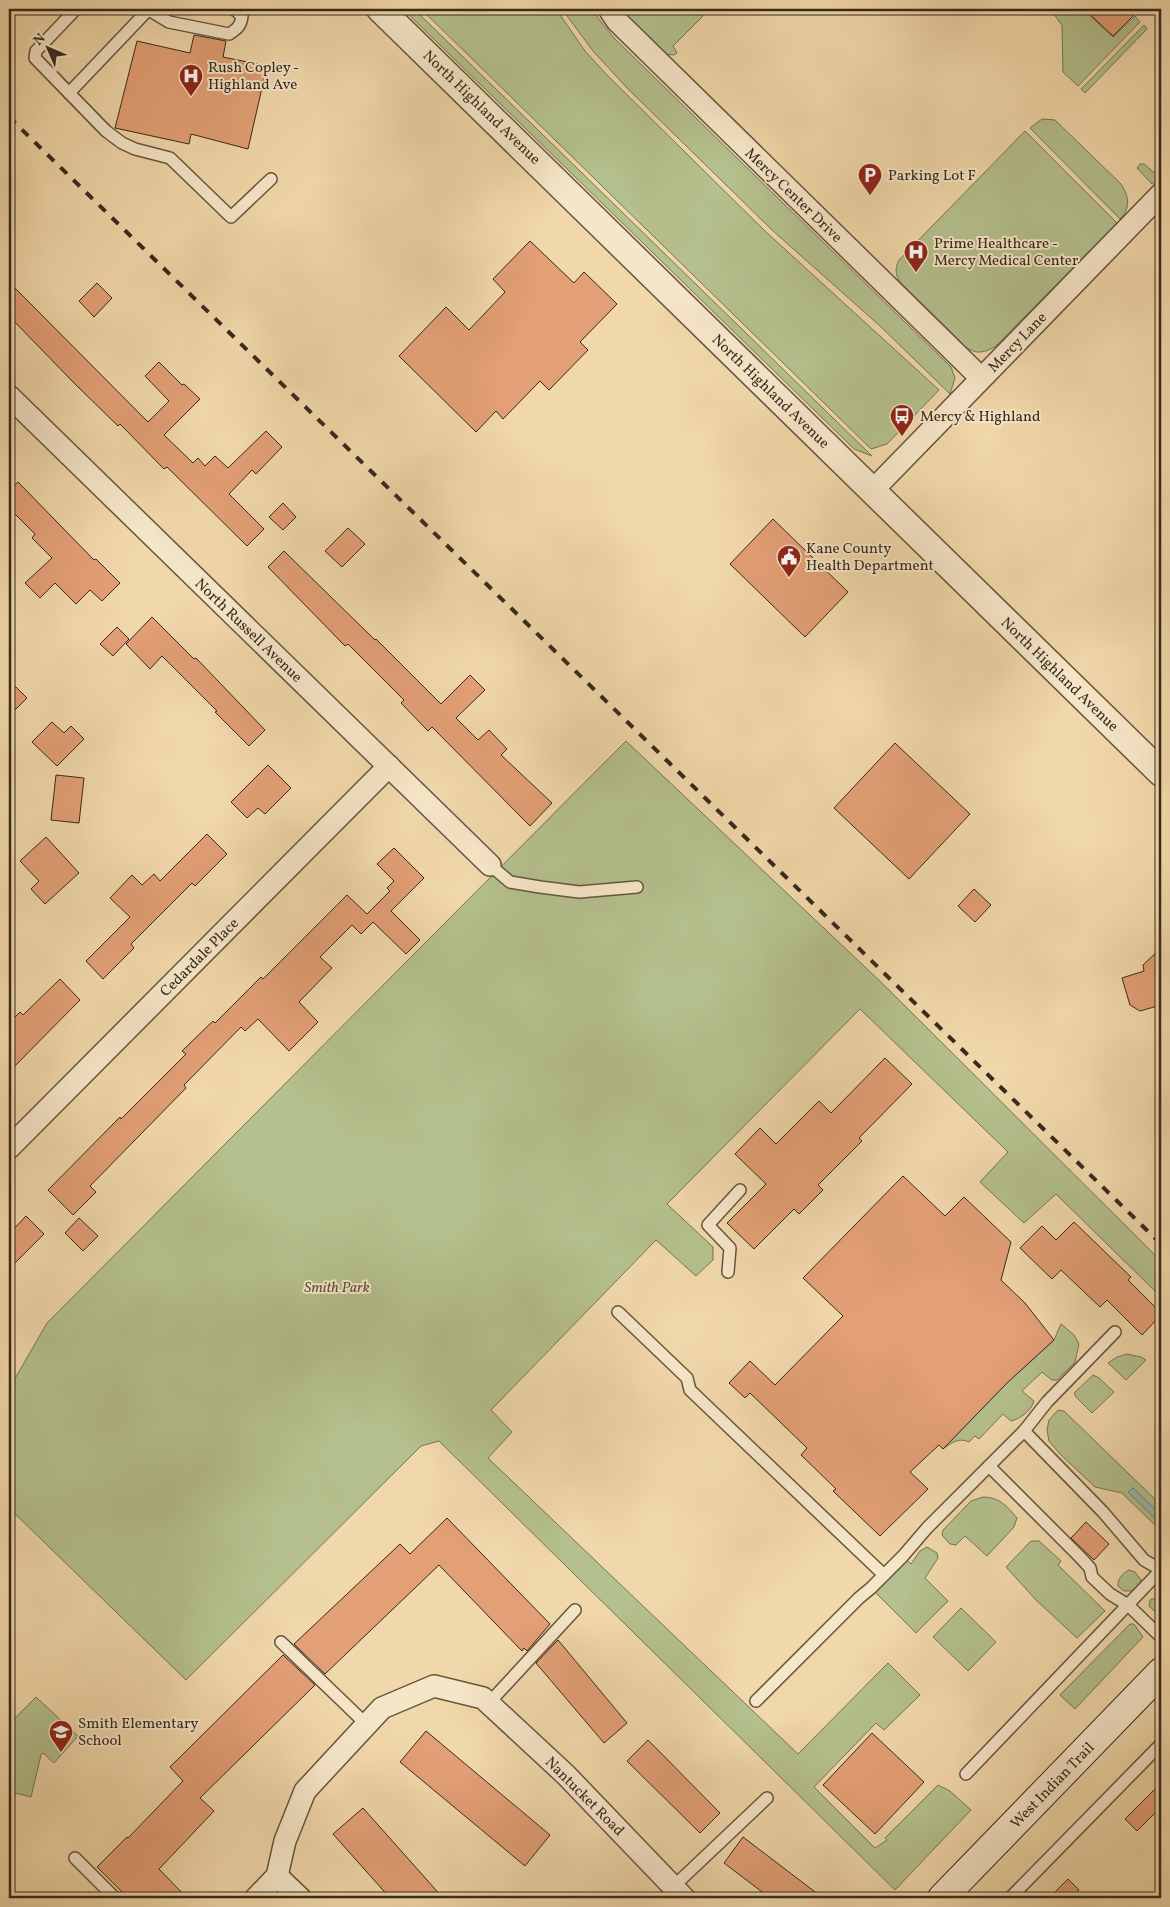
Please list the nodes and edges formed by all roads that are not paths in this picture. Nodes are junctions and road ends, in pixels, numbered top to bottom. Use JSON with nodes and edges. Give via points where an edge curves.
{"nodes":[{"id":1,"x":76,"y":9,"type":"edge"},
{"id":2,"x":149,"y":9,"type":"edge"},
{"id":3,"x":234,"y":9,"type":"edge"},
{"id":4,"x":380,"y":9,"type":"edge"},
{"id":5,"x":609,"y":9,"type":"edge"},
{"id":6,"x":69,"y":93,"type":"junction"},
{"id":7,"x":271,"y":178,"type":"dead end"},
{"id":8,"x":1161,"y":194,"type":"edge"},
{"id":9,"x":981,"y":378,"type":"junction"},
{"id":10,"x":9,"y":396,"type":"edge"},
{"id":11,"x":873,"y":490,"type":"junction"},
{"id":12,"x":389,"y":766,"type":"junction"},
{"id":13,"x":1161,"y":773,"type":"edge"},
{"id":14,"x":490,"y":865,"type":"joint"},
{"id":15,"x":637,"y":887,"type":"dead end"},
{"id":16,"x":9,"y":1148,"type":"edge"},
{"id":17,"x":740,"y":1190,"type":"dead end"},
{"id":18,"x":728,"y":1272,"type":"dead end"},
{"id":19,"x":618,"y":1312,"type":"dead end"},
{"id":20,"x":1115,"y":1332,"type":"dead end"},
{"id":21,"x":1024,"y":1431,"type":"junction"},
{"id":22,"x":989,"y":1466,"type":"junction"},
{"id":23,"x":1161,"y":1570,"type":"edge"},
{"id":24,"x":884,"y":1575,"type":"junction"},
{"id":25,"x":1128,"y":1605,"type":"junction"},
{"id":26,"x":575,"y":1610,"type":"dead end"},
{"id":27,"x":1161,"y":1637,"type":"edge"},
{"id":28,"x":281,"y":1642,"type":"dead end"},
{"id":29,"x":1161,"y":1672,"type":"edge"},
{"id":30,"x":486,"y":1701,"type":"junction"},
{"id":31,"x":756,"y":1701,"type":"dead end"},
{"id":32,"x":367,"y":1725,"type":"junction"},
{"id":33,"x":1161,"y":1744,"type":"edge"},
{"id":34,"x":966,"y":1774,"type":"dead end"},
{"id":35,"x":767,"y":1798,"type":"dead end"},
{"id":36,"x":75,"y":1858,"type":"dead end"},
{"id":37,"x":278,"y":1876,"type":"junction"},
{"id":38,"x":678,"y":1893,"type":"edge"},
{"id":39,"x":115,"y":1898,"type":"edge"},
{"id":40,"x":256,"y":1898,"type":"edge"},
{"id":41,"x":300,"y":1898,"type":"edge"},
{"id":42,"x":942,"y":1898,"type":"edge"},
{"id":43,"x":1010,"y":1898,"type":"edge"}],
"edges":[{"from":1,"to":6,"type":"lane","via":[[36,51],[35,58]]},
{"from":2,"to":3,"type":"lane","via":[[169,22],[229,34],[241,22],[242,16]]},
{"from":2,"to":6,"type":"lane"},
{"from":4,"to":11,"type":"street","name":"North Highland Avenue"},
{"from":5,"to":9,"type":"street","name":"Mercy Center Drive","via":[[617,21]]},
{"from":6,"to":7,"type":"lane","via":[[122,143],[170,158],[231,217]]},
{"from":8,"to":9,"type":"street","name":"Mercy Lane"},
{"from":9,"to":11,"type":"street","name":"Mercy Lane"},
{"from":10,"to":12,"type":"street","name":"North Russell Avenue"},
{"from":11,"to":13,"type":"street","name":"North Highland Avenue"},
{"from":12,"to":14,"type":"street","name":"North Russell Avenue"},
{"from":12,"to":16,"type":"street","name":"Cedardale Place"},
{"from":14,"to":15,"type":"lane","via":[[510,882],[540,887],[579,892]]},
{"from":17,"to":18,"type":"lane","via":[[708,1224],[730,1248]]},
{"from":19,"to":24,"type":"lane","via":[[687,1378],[690,1390]]},
{"from":20,"to":21,"type":"lane","via":[[1047,1402]]},
{"from":21,"to":22,"type":"lane"},
{"from":21,"to":23,"type":"lane","via":[[1103,1512],[1144,1560]]},
{"from":22,"to":24,"type":"lane"},
{"from":22,"to":25,"type":"lane","via":[[1080,1557],[1090,1568],[1092,1577]]},
{"from":23,"to":25,"type":"lane"},
{"from":24,"to":31,"type":"lane"},
{"from":25,"to":27,"type":"lane"},
{"from":25,"to":34,"type":"lane"},
{"from":26,"to":30,"type":"lane"},
{"from":28,"to":32,"type":"lane"},
{"from":29,"to":42,"type":"main road","name":"West Indian Trail"},
{"from":30,"to":32,"type":"street","via":[[434,1686],[382,1708]]},
{"from":30,"to":38,"type":"street","name":"Nantucket Road","via":[[566,1775]]},
{"from":32,"to":37,"type":"street","via":[[305,1791],[285,1841]]},
{"from":33,"to":43,"type":"lane"},
{"from":35,"to":38,"type":"lane"},
{"from":36,"to":39,"type":"lane"},
{"from":37,"to":40,"type":"street"},
{"from":37,"to":41,"type":"street"}]}
